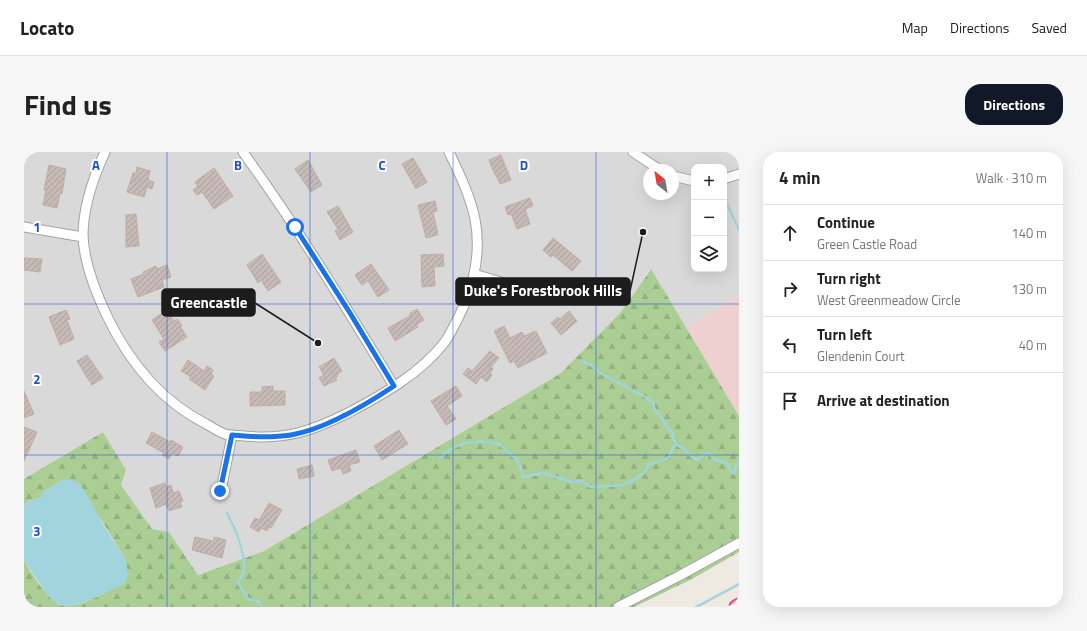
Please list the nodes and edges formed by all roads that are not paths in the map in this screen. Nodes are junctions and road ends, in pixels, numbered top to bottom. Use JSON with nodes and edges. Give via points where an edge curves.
{"nodes":[{"id":1,"x":105,"y":152,"type":"edge"},
{"id":2,"x":243,"y":152,"type":"edge"},
{"id":3,"x":449,"y":152,"type":"edge"},
{"id":4,"x":633,"y":152,"type":"edge"},
{"id":5,"x":651,"y":164,"type":"edge"},
{"id":6,"x":739,"y":174,"type":"edge"},
{"id":7,"x":679,"y":177,"type":"edge"},
{"id":8,"x":727,"y":178,"type":"edge"},
{"id":9,"x":691,"y":180,"type":"edge"},
{"id":10,"x":24,"y":227,"type":"edge"},
{"id":11,"x":83,"y":237,"type":"junction"},
{"id":12,"x":474,"y":274,"type":"junction"},
{"id":13,"x":528,"y":290,"type":"dead end"},
{"id":14,"x":394,"y":386,"type":"junction"},
{"id":15,"x":232,"y":435,"type":"junction"},
{"id":16,"x":220,"y":491,"type":"dead end"},
{"id":17,"x":739,"y":543,"type":"edge"},
{"id":18,"x":739,"y":606,"type":"edge"},
{"id":19,"x":618,"y":607,"type":"edge"},
{"id":20,"x":736,"y":607,"type":"edge"}],
"edges":[{"from":1,"to":11,"type":"street","via":[[94,175]]},
{"from":2,"to":14,"type":"street","via":[[295,227]]},
{"from":3,"to":12,"type":"street","via":[[469,197],[475,220],[477,246]]},
{"from":4,"to":5,"type":"street"},
{"from":6,"to":8,"type":"street"},
{"from":7,"to":9,"type":"street"},
{"from":10,"to":11,"type":"street"},
{"from":11,"to":15,"type":"street","via":[[97,294],[115,332],[137,366],[160,393],[191,417]]},
{"from":12,"to":13,"type":"street"},
{"from":12,"to":14,"type":"street","via":[[461,313],[445,342],[413,373]]},
{"from":14,"to":15,"type":"street","via":[[359,407],[308,431],[261,437]]},
{"from":15,"to":16,"type":"street"},
{"from":17,"to":19,"type":"street"},
{"from":18,"to":20,"type":"highway"}]}
